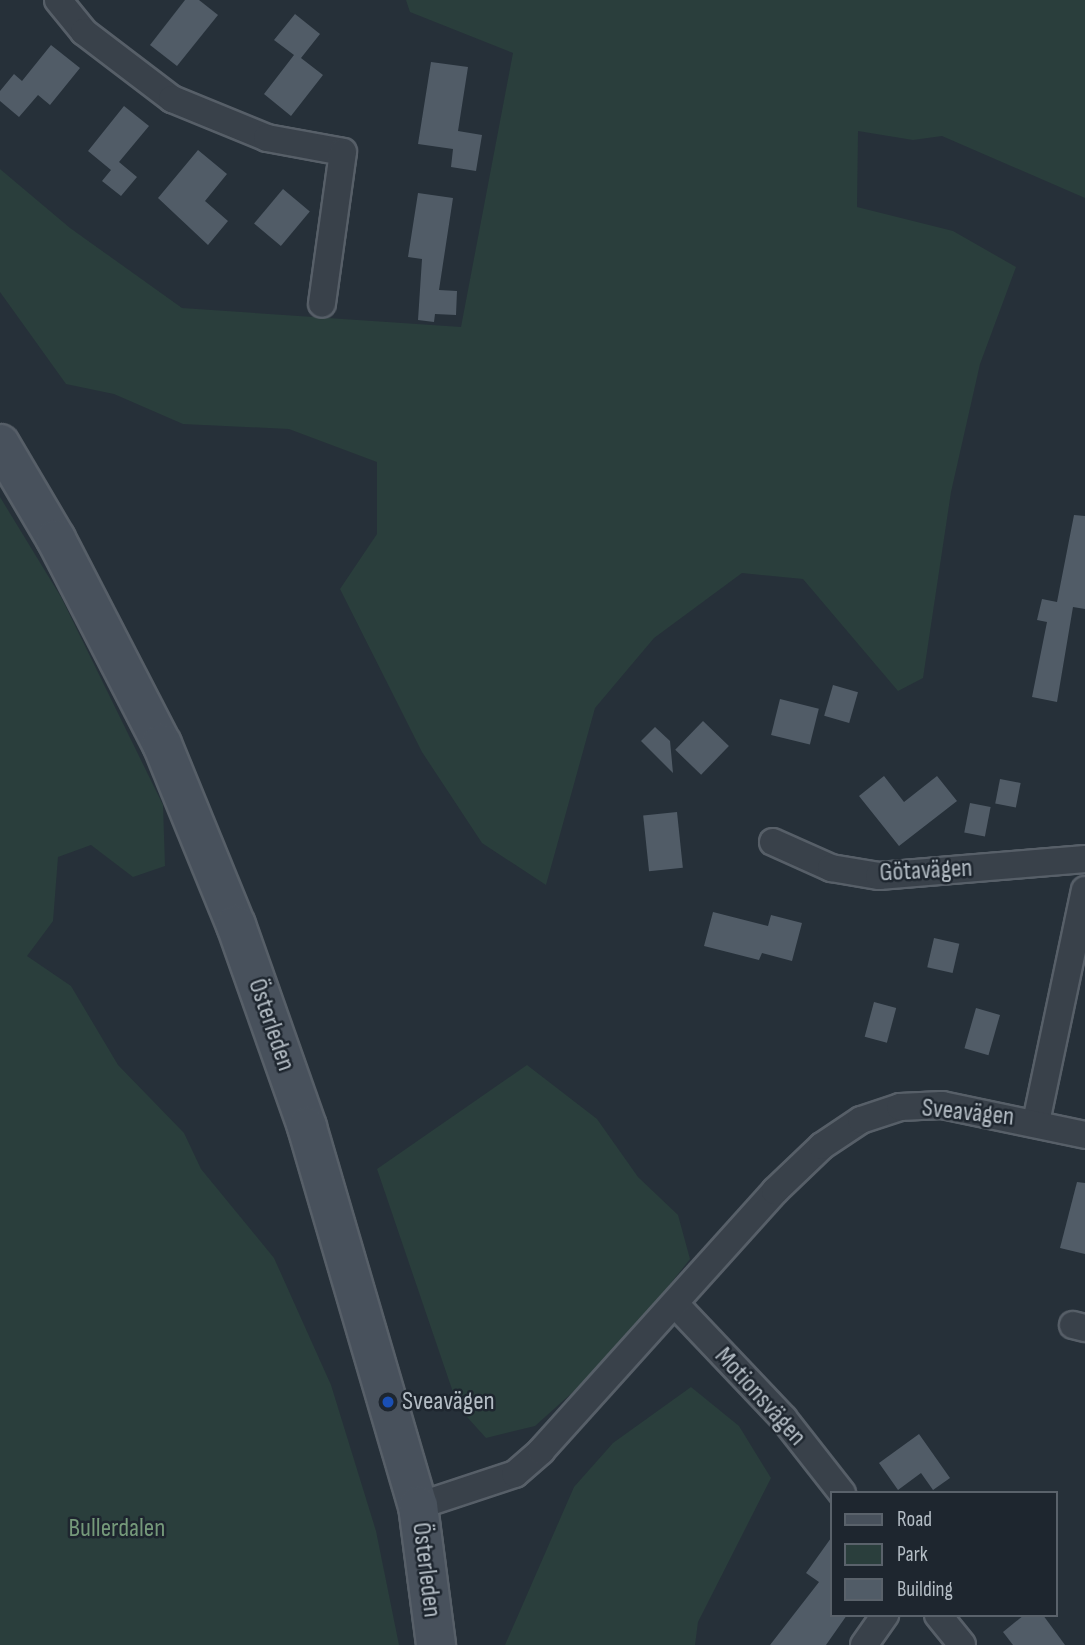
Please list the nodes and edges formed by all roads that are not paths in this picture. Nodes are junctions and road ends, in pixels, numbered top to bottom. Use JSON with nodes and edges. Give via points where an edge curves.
{"nodes":[{"id":1,"x":58,"y":0,"type":"edge"},
{"id":2,"x":322,"y":304,"type":"dead end"},
{"id":3,"x":0,"y":444,"type":"edge"},
{"id":4,"x":773,"y":842,"type":"dead end"},
{"id":5,"x":1085,"y":859,"type":"edge"},
{"id":6,"x":1085,"y":890,"type":"edge"},
{"id":7,"x":1036,"y":1122,"type":"junction"},
{"id":8,"x":1085,"y":1135,"type":"edge"},
{"id":9,"x":675,"y":1304,"type":"junction"},
{"id":10,"x":840,"y":1491,"type":"edge"},
{"id":11,"x":418,"y":1506,"type":"junction"},
{"id":12,"x":884,"y":1617,"type":"edge"},
{"id":13,"x":940,"y":1617,"type":"edge"},
{"id":14,"x":436,"y":1645,"type":"edge"},
{"id":15,"x":863,"y":1645,"type":"edge"},
{"id":16,"x":962,"y":1645,"type":"edge"}],
"edges":[{"from":1,"to":2,"type":"street","via":[[93,39],[172,99],[267,138],[343,152]]},
{"from":3,"to":11,"type":"main road","name":"Österleden","via":[[56,540],[162,744],[202,837],[307,1127]]},
{"from":4,"to":5,"type":"street","name":"Götavägen","via":[[831,868],[879,876]]},
{"from":6,"to":7,"type":"street"},
{"from":7,"to":8,"type":"street","name":"Sveavägen"},
{"from":7,"to":9,"type":"street","name":"Sveavägen","via":[[942,1105],[900,1107],[861,1120],[822,1146],[775,1191]]},
{"from":9,"to":10,"type":"street","name":"Motionsvägen","via":[[784,1419]]},
{"from":9,"to":11,"type":"street","name":"Sveavägen","via":[[514,1474]]},
{"from":11,"to":14,"type":"main road","name":"Österleden"},
{"from":12,"to":15,"type":"street"},
{"from":13,"to":16,"type":"street"}]}
